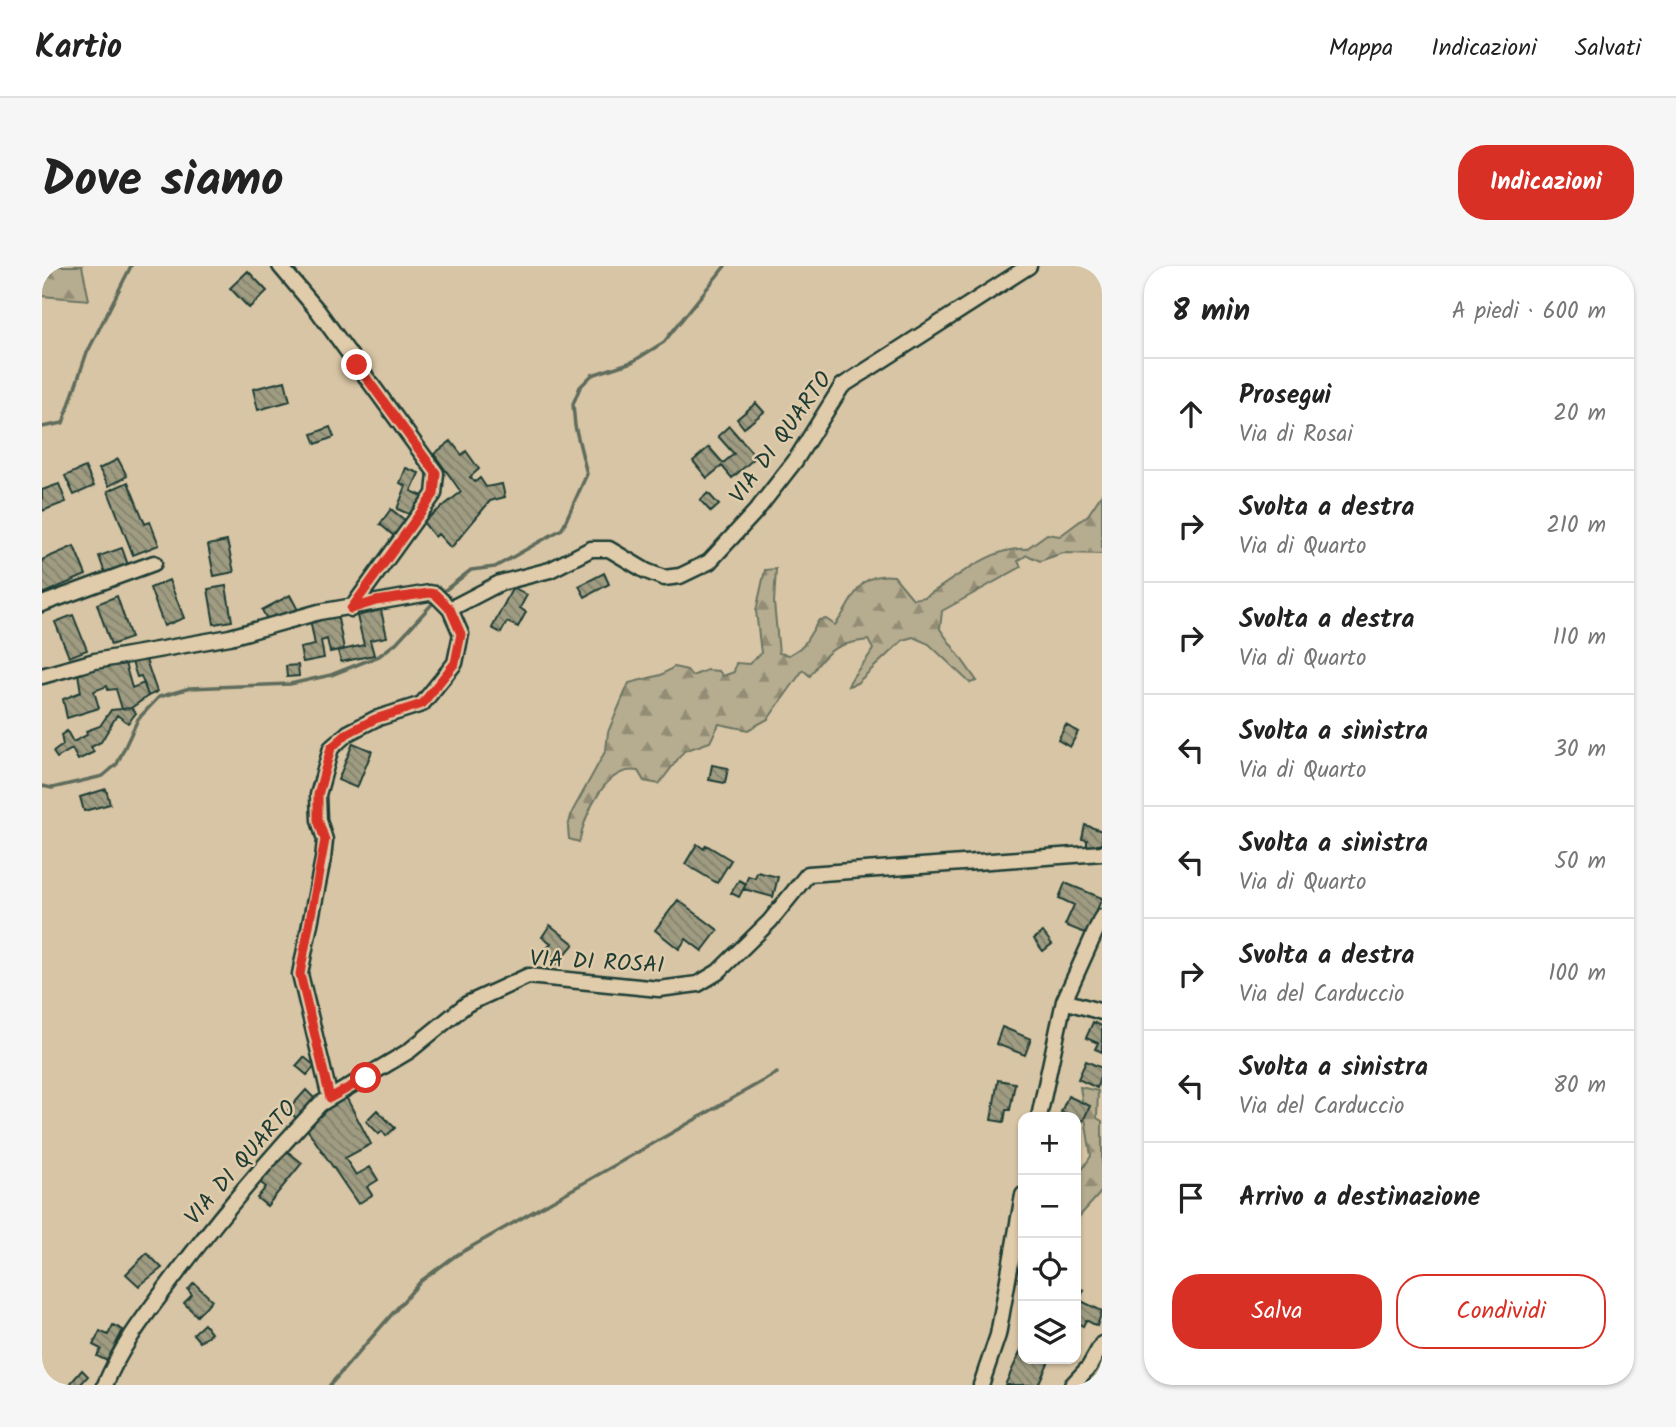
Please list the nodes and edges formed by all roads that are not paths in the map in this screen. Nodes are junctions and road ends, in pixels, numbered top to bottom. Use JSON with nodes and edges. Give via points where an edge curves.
{"nodes":[{"id":1,"x":280,"y":266,"type":"edge"},
{"id":2,"x":1029,"y":266,"type":"edge"},
{"id":3,"x":155,"y":563,"type":"dead end"},
{"id":4,"x":42,"y":604,"type":"edge"},
{"id":5,"x":351,"y":609,"type":"junction"},
{"id":6,"x":450,"y":609,"type":"junction"},
{"id":7,"x":43,"y":673,"type":"edge"},
{"id":8,"x":1102,"y":853,"type":"edge"},
{"id":9,"x":1102,"y":917,"type":"edge"},
{"id":10,"x":1064,"y":1001,"type":"junction"},
{"id":11,"x":1102,"y":1012,"type":"edge"},
{"id":12,"x":330,"y":1098,"type":"junction"},
{"id":13,"x":1040,"y":1112,"type":"edge"},
{"id":14,"x":1018,"y":1223,"type":"edge"},
{"id":15,"x":1102,"y":1344,"type":"edge"},
{"id":16,"x":105,"y":1385,"type":"edge"},
{"id":17,"x":981,"y":1385,"type":"edge"},
{"id":18,"x":1072,"y":1385,"type":"edge"}],
"edges":[{"from":1,"to":5,"type":"street","via":[[436,473],[434,494]]},
{"from":2,"to":6,"type":"street","name":"VIA DI QUARTO","via":[[842,386],[795,461],[709,562],[664,578],[609,549],[591,550],[550,570],[500,583]]},
{"from":3,"to":4,"type":"street"},
{"from":5,"to":6,"type":"street","via":[[429,593]]},
{"from":5,"to":7,"type":"street","via":[[319,612],[230,637]]},
{"from":6,"to":12,"type":"street","name":"VIA DI QUARTO","via":[[461,634],[455,663],[422,704],[375,719],[331,748],[318,795],[318,820],[325,840],[300,974]]},
{"from":8,"to":12,"type":"street","name":"VIA DI ROSAI","via":[[808,874],[770,921],[698,984],[659,989],[528,975],[467,1004],[409,1051]]},
{"from":9,"to":10,"type":"street"},
{"from":10,"to":11,"type":"street"},
{"from":10,"to":13,"type":"street"},
{"from":12,"to":16,"type":"street","name":"VIA DI QUARTO","via":[[253,1176],[128,1337]]},
{"from":14,"to":17,"type":"street","via":[[998,1335]]},
{"from":15,"to":18,"type":"street"}]}
